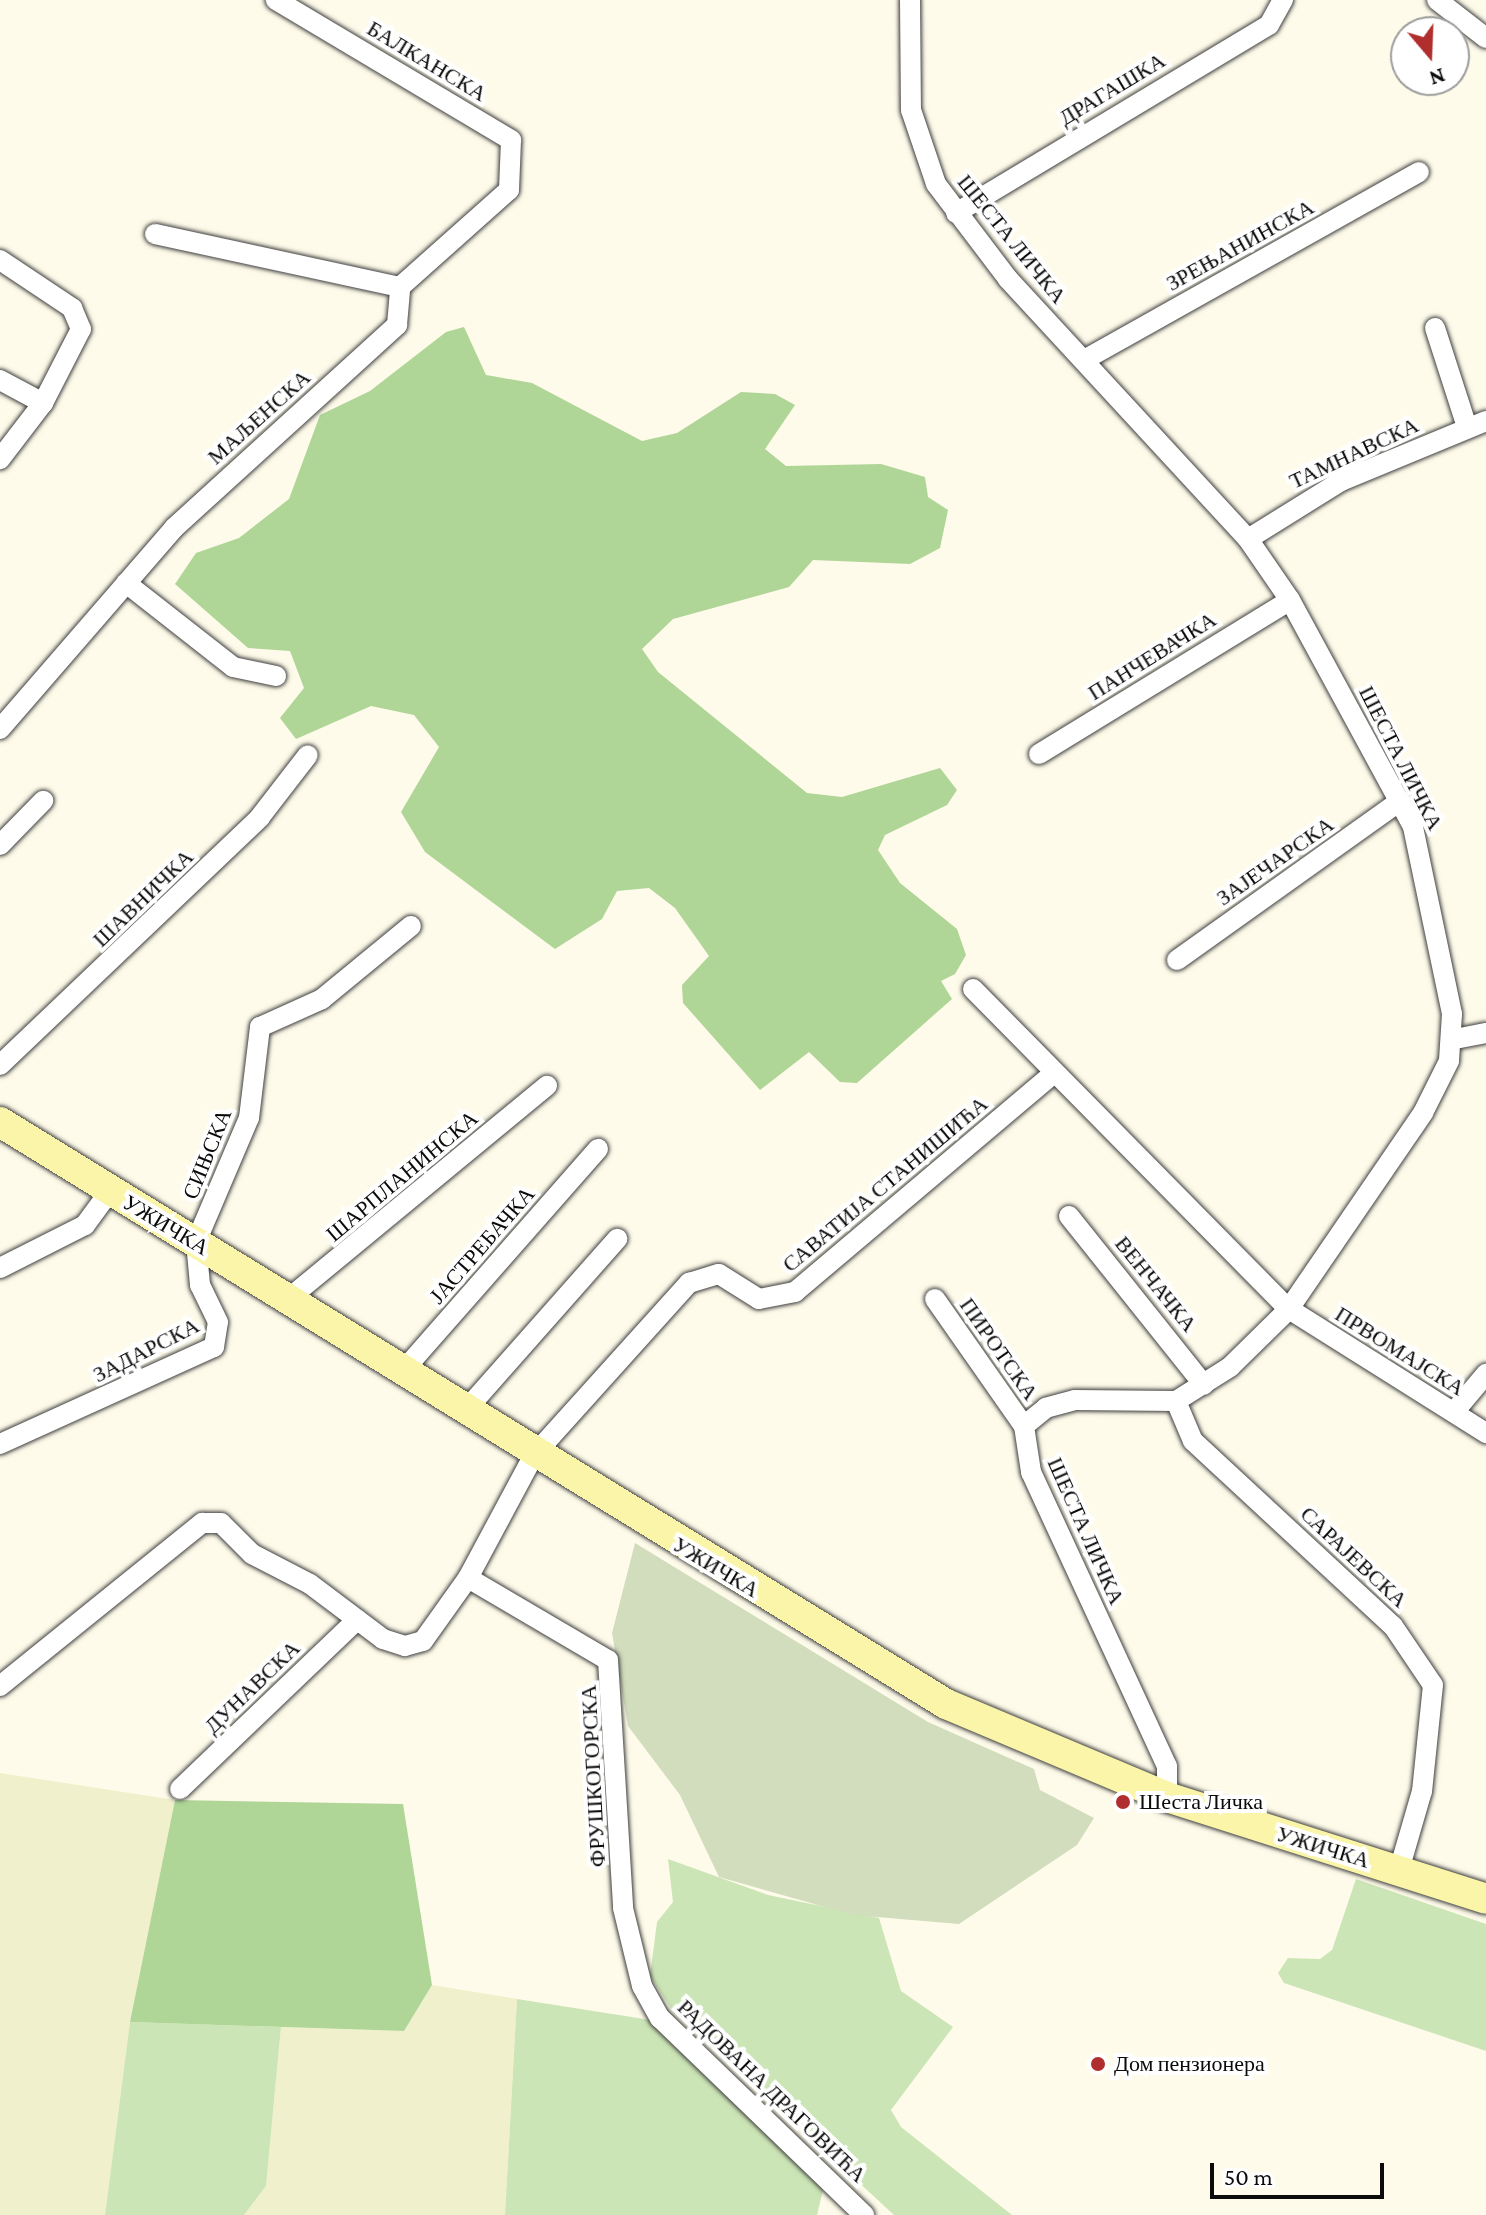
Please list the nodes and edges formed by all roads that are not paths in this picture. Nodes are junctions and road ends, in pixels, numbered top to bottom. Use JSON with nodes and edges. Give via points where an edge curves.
{"nodes":[{"id":1,"x":276,"y":0,"type":"edge"},
{"id":2,"x":910,"y":0,"type":"edge"},
{"id":3,"x":1283,"y":0,"type":"edge"},
{"id":4,"x":1437,"y":0,"type":"edge"},
{"id":5,"x":1486,"y":38,"type":"edge"},
{"id":6,"x":1419,"y":172,"type":"dead end"},
{"id":7,"x":956,"y":213,"type":"junction"},
{"id":8,"x":155,"y":234,"type":"dead end"},
{"id":9,"x":0,"y":260,"type":"edge"},
{"id":10,"x":400,"y":287,"type":"junction"},
{"id":11,"x":1435,"y":328,"type":"dead end"},
{"id":12,"x":1084,"y":360,"type":"junction"},
{"id":13,"x":0,"y":380,"type":"edge"},
{"id":14,"x":43,"y":403,"type":"junction"},
{"id":15,"x":1477,"y":424,"type":"edge"},
{"id":16,"x":0,"y":459,"type":"edge"},
{"id":17,"x":1248,"y":539,"type":"junction"},
{"id":18,"x":126,"y":583,"type":"junction"},
{"id":19,"x":1290,"y":600,"type":"junction"},
{"id":20,"x":276,"y":676,"type":"dead end"},
{"id":21,"x":0,"y":729,"type":"edge"},
{"id":22,"x":1039,"y":754,"type":"dead end"},
{"id":23,"x":308,"y":755,"type":"dead end"},
{"id":24,"x":43,"y":801,"type":"dead end"},
{"id":25,"x":1400,"y":801,"type":"junction"},
{"id":26,"x":0,"y":845,"type":"edge"},
{"id":27,"x":411,"y":926,"type":"dead end"},
{"id":28,"x":1177,"y":960,"type":"dead end"},
{"id":29,"x":973,"y":989,"type":"dead end"},
{"id":30,"x":1486,"y":1033,"type":"edge"},
{"id":31,"x":1455,"y":1039,"type":"junction"},
{"id":32,"x":0,"y":1065,"type":"edge"},
{"id":33,"x":1054,"y":1073,"type":"junction"},
{"id":34,"x":547,"y":1086,"type":"dead end"},
{"id":35,"x":0,"y":1122,"type":"edge"},
{"id":36,"x":598,"y":1149,"type":"dead end"},
{"id":37,"x":110,"y":1191,"type":"junction"},
{"id":38,"x":1069,"y":1216,"type":"dead end"},
{"id":39,"x":617,"y":1239,"type":"dead end"},
{"id":40,"x":196,"y":1242,"type":"junction"},
{"id":41,"x":0,"y":1268,"type":"edge"},
{"id":42,"x":935,"y":1299,"type":"dead end"},
{"id":43,"x":287,"y":1300,"type":"junction"},
{"id":44,"x":1289,"y":1309,"type":"junction"},
{"id":45,"x":402,"y":1372,"type":"junction"},
{"id":46,"x":1486,"y":1374,"type":"edge"},
{"id":47,"x":1204,"y":1385,"type":"junction"},
{"id":48,"x":1176,"y":1401,"type":"junction"},
{"id":49,"x":465,"y":1411,"type":"junction"},
{"id":50,"x":1454,"y":1412,"type":"junction"},
{"id":51,"x":1024,"y":1426,"type":"junction"},
{"id":52,"x":1486,"y":1433,"type":"edge"},
{"id":53,"x":0,"y":1444,"type":"edge"},
{"id":54,"x":534,"y":1455,"type":"junction"},
{"id":55,"x":468,"y":1578,"type":"junction"},
{"id":56,"x":357,"y":1620,"type":"junction"},
{"id":57,"x":0,"y":1686,"type":"edge"},
{"id":58,"x":180,"y":1789,"type":"dead end"},
{"id":59,"x":1167,"y":1797,"type":"junction"},
{"id":60,"x":1399,"y":1870,"type":"junction"},
{"id":61,"x":1486,"y":1899,"type":"edge"},
{"id":62,"x":623,"y":1908,"type":"joint"},
{"id":63,"x":864,"y":2215,"type":"edge"}],
"edges":[{"from":1,"to":10,"type":"street","name":"БАЛКАНСКА","via":[[511,140],[509,190]]},
{"from":2,"to":7,"type":"street","name":"ШЕСТА ЛИЧКА","via":[[916,133]]},
{"from":3,"to":7,"type":"street","name":"ДРАГАШКА","via":[[1269,25]]},
{"from":4,"to":5,"type":"street"},
{"from":6,"to":12,"type":"street","name":"ЗРЕЊАНИНСКА"},
{"from":7,"to":12,"type":"street","name":"ШЕСТА ЛИЧКА"},
{"from":8,"to":10,"type":"street"},
{"from":9,"to":14,"type":"street","via":[[80,319],[78,341]]},
{"from":10,"to":18,"type":"street","name":"МАЉЕНСКА","via":[[397,325],[221,484]]},
{"from":11,"to":15,"type":"street"},
{"from":12,"to":17,"type":"street","name":"ШЕСТА ЛИЧКА"},
{"from":13,"to":14,"type":"street"},
{"from":14,"to":16,"type":"street"},
{"from":15,"to":17,"type":"street","name":"ТАМНАВСКА","via":[[1341,481]]},
{"from":17,"to":19,"type":"street","name":"ШЕСТА ЛИЧКА"},
{"from":18,"to":20,"type":"street","via":[[233,667]]},
{"from":18,"to":21,"type":"street","name":"МАЉЕНСКА"},
{"from":19,"to":22,"type":"street","name":"ПАНЧЕВАЧКА"},
{"from":19,"to":25,"type":"street","name":"ШЕСТА ЛИЧКА"},
{"from":23,"to":32,"type":"street","name":"ШАВНИЧКА","via":[[260,817]]},
{"from":24,"to":26,"type":"street"},
{"from":25,"to":28,"type":"street","name":"ЗАЈЕЧАРСКА"},
{"from":25,"to":31,"type":"street","name":"ШЕСТА ЛИЧКА","via":[[1422,856]]},
{"from":27,"to":40,"type":"street","name":"СИЊСКА","via":[[322,999],[260,1027],[249,1118]]},
{"from":29,"to":33,"type":"street"},
{"from":30,"to":31,"type":"street"},
{"from":31,"to":44,"type":"street","via":[[1423,1113]]},
{"from":33,"to":44,"type":"street"},
{"from":33,"to":54,"type":"street","name":"САВАТИЈА СТАНИШИЋА","via":[[795,1292],[759,1299],[719,1274],[689,1283]]},
{"from":34,"to":43,"type":"street","name":"ШАРПЛАНИНСКА"},
{"from":35,"to":37,"type":"main road","name":"УЖИЧКА"},
{"from":36,"to":45,"type":"street","name":"ЈАСТРЕБАЧКА"},
{"from":37,"to":40,"type":"main road","name":"УЖИЧКА"},
{"from":37,"to":41,"type":"street","via":[[85,1225]]},
{"from":38,"to":47,"type":"street","name":"ВЕНЧАЧКА"},
{"from":39,"to":49,"type":"street"},
{"from":40,"to":43,"type":"main road","name":"УЖИЧКА"},
{"from":40,"to":53,"type":"street","name":"ЗАДАРСКА","via":[[200,1285],[219,1331],[214,1347]]},
{"from":42,"to":51,"type":"street","name":"ПИРОТСКА"},
{"from":43,"to":45,"type":"main road","name":"УЖИЧКА"},
{"from":44,"to":47,"type":"street"},
{"from":44,"to":50,"type":"street","name":"ПРВОМАЈСКА"},
{"from":45,"to":49,"type":"main road","name":"УЖИЧКА"},
{"from":46,"to":50,"type":"street"},
{"from":47,"to":48,"type":"street"},
{"from":48,"to":51,"type":"street","via":[[1075,1400],[1046,1408]]},
{"from":48,"to":60,"type":"street","name":"САРАЈЕВСКА","via":[[1193,1441],[1393,1626],[1433,1685],[1422,1791]]},
{"from":49,"to":54,"type":"main road","name":"УЖИЧКА"},
{"from":50,"to":52,"type":"street","name":"ПРВОМАЈСКА"},
{"from":51,"to":59,"type":"street","name":"ШЕСТА ЛИЧКА","via":[[1031,1472],[1167,1766]]},
{"from":54,"to":55,"type":"street","name":"САВАТИЈА СТАНИШИЋА"},
{"from":54,"to":59,"type":"main road","name":"УЖИЧКА","via":[[946,1704]]},
{"from":55,"to":56,"type":"street","name":"САВАТИЈА СТАНИШИЋА","via":[[413,1646],[383,1639]]},
{"from":55,"to":62,"type":"street","name":"ФРУШКОГОРСКА","via":[[600,1652],[612,1669]]},
{"from":56,"to":57,"type":"street","via":[[252,1554],[221,1523],[202,1523]]},
{"from":56,"to":58,"type":"street","name":"ДУНАВСКА"},
{"from":59,"to":60,"type":"main road","name":"УЖИЧКА"},
{"from":60,"to":61,"type":"main road","name":"УЖИЧКА"},
{"from":62,"to":63,"type":"street","name":"РАДОВАНА ДРАГОВИЋА","via":[[632,1957],[660,2018]]}]}
